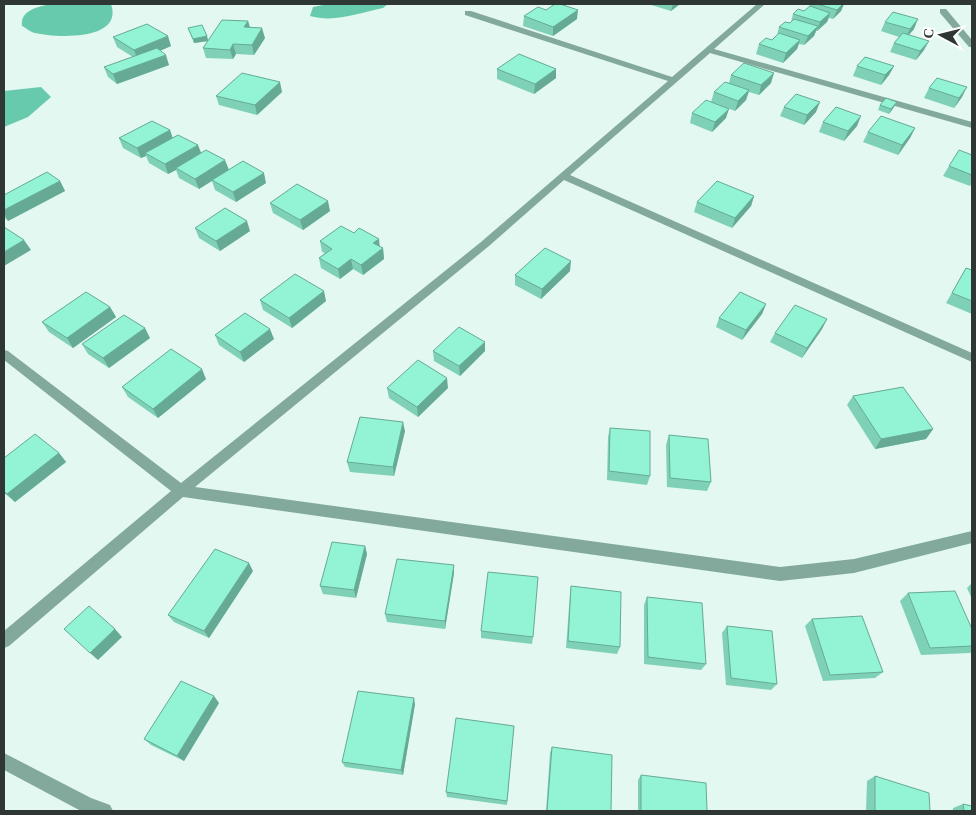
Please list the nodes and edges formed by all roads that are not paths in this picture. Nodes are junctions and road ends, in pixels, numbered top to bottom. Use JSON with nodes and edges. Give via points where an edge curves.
{"nodes":[{"id":1,"x":761,"y":4,"type":"edge"},
{"id":2,"x":943,"y":11,"type":"dead end"},
{"id":3,"x":468,"y":13,"type":"dead end"},
{"id":4,"x":972,"y":45,"type":"edge"},
{"id":5,"x":708,"y":50,"type":"junction"},
{"id":6,"x":674,"y":80,"type":"junction"},
{"id":7,"x":972,"y":125,"type":"edge"},
{"id":8,"x":563,"y":176,"type":"junction"},
{"id":9,"x":4,"y":354,"type":"edge"},
{"id":10,"x":972,"y":358,"type":"edge"},
{"id":11,"x":181,"y":491,"type":"junction"},
{"id":12,"x":972,"y":537,"type":"edge"},
{"id":13,"x":4,"y":641,"type":"edge"},
{"id":14,"x":4,"y":761,"type":"edge"},
{"id":15,"x":104,"y":811,"type":"edge"}],
"edges":[{"from":1,"to":5,"type":"street"},
{"from":2,"to":4,"type":"street"},
{"from":3,"to":6,"type":"street"},
{"from":5,"to":6,"type":"street"},
{"from":5,"to":7,"type":"street"},
{"from":6,"to":8,"type":"street"},
{"from":8,"to":10,"type":"street"},
{"from":8,"to":11,"type":"street","via":[[485,244]]},
{"from":9,"to":11,"type":"street"},
{"from":11,"to":12,"type":"street","via":[[780,574],[854,566]]},
{"from":11,"to":13,"type":"street"},
{"from":14,"to":15,"type":"street"}]}
